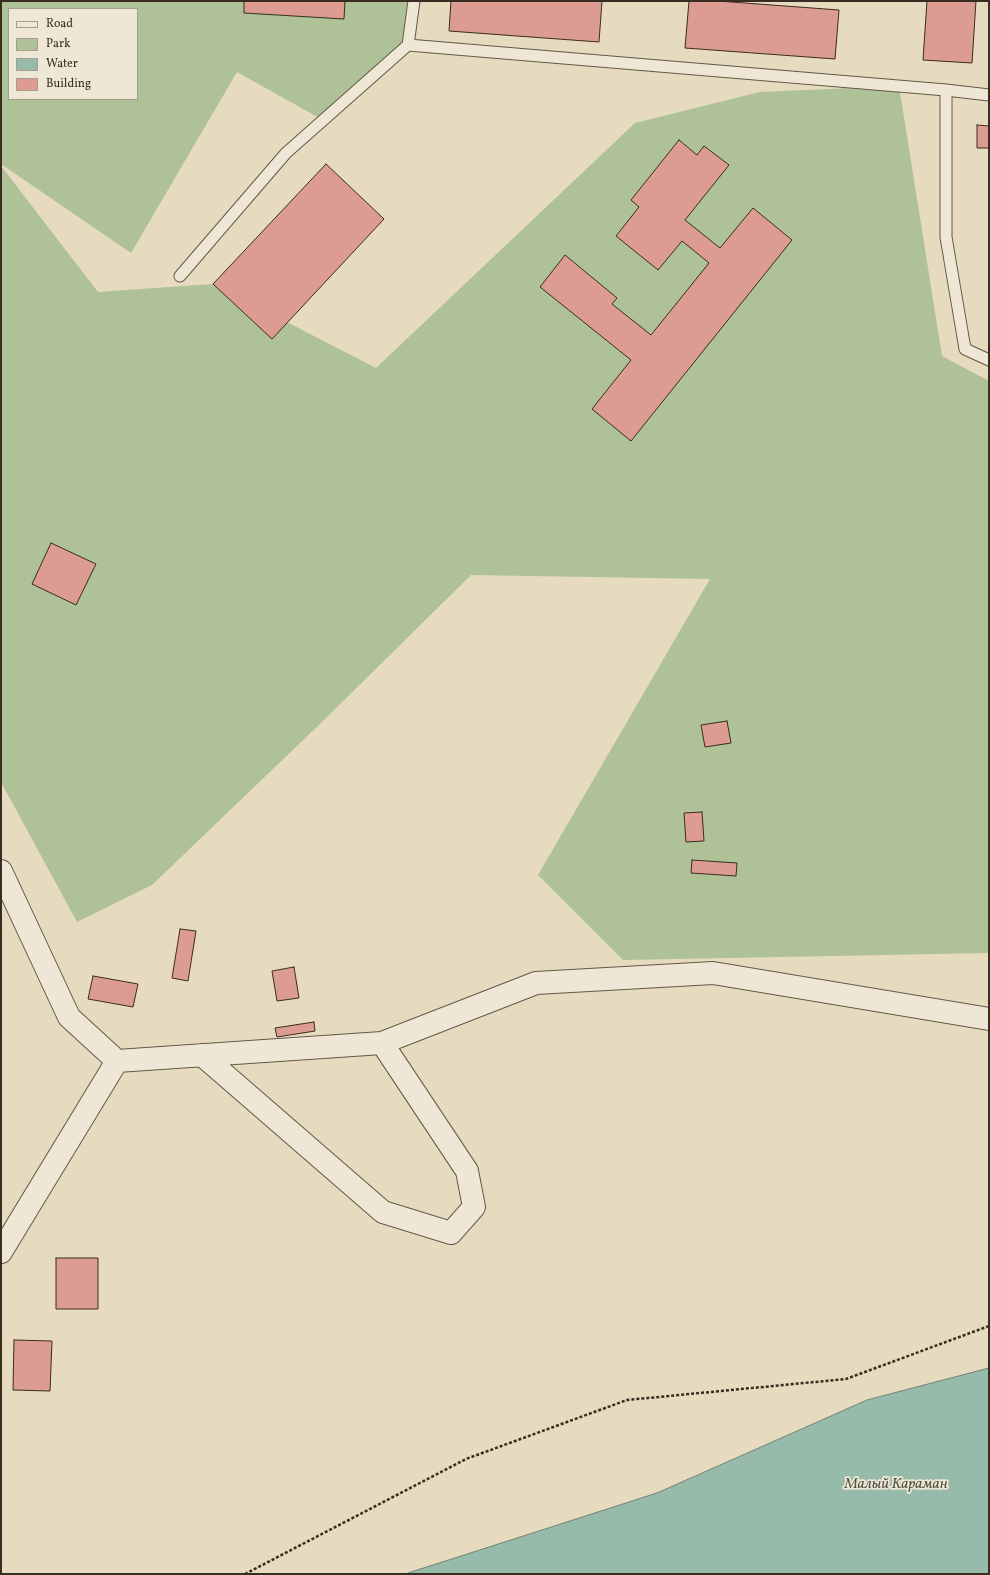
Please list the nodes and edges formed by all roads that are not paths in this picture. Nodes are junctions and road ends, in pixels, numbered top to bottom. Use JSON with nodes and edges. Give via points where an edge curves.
{"nodes":[{"id":1,"x":414,"y":1,"type":"edge"},
{"id":2,"x":408,"y":45,"type":"junction"},
{"id":3,"x":946,"y":90,"type":"junction"},
{"id":4,"x":989,"y":95,"type":"edge"},
{"id":5,"x":180,"y":276,"type":"dead end"},
{"id":6,"x":989,"y":360,"type":"edge"},
{"id":7,"x":1,"y":871,"type":"edge"},
{"id":8,"x":989,"y":1019,"type":"edge"},
{"id":9,"x":382,"y":1043,"type":"junction"},
{"id":10,"x":202,"y":1055,"type":"junction"},
{"id":11,"x":117,"y":1061,"type":"junction"},
{"id":12,"x":1,"y":1252,"type":"edge"}],
"edges":[{"from":1,"to":2,"type":"lane"},
{"from":2,"to":3,"type":"lane"},
{"from":2,"to":5,"type":"lane","via":[[286,153]]},
{"from":3,"to":4,"type":"lane"},
{"from":3,"to":6,"type":"lane","via":[[946,238],[965,350]]},
{"from":7,"to":11,"type":"street","via":[[69,1017]]},
{"from":8,"to":9,"type":"street","via":[[713,973],[536,983]]},
{"from":9,"to":10,"type":"street"},
{"from":9,"to":10,"type":"street","via":[[467,1171],[474,1207],[451,1233],[383,1212]]},
{"from":10,"to":11,"type":"street"},
{"from":11,"to":12,"type":"street"}]}
